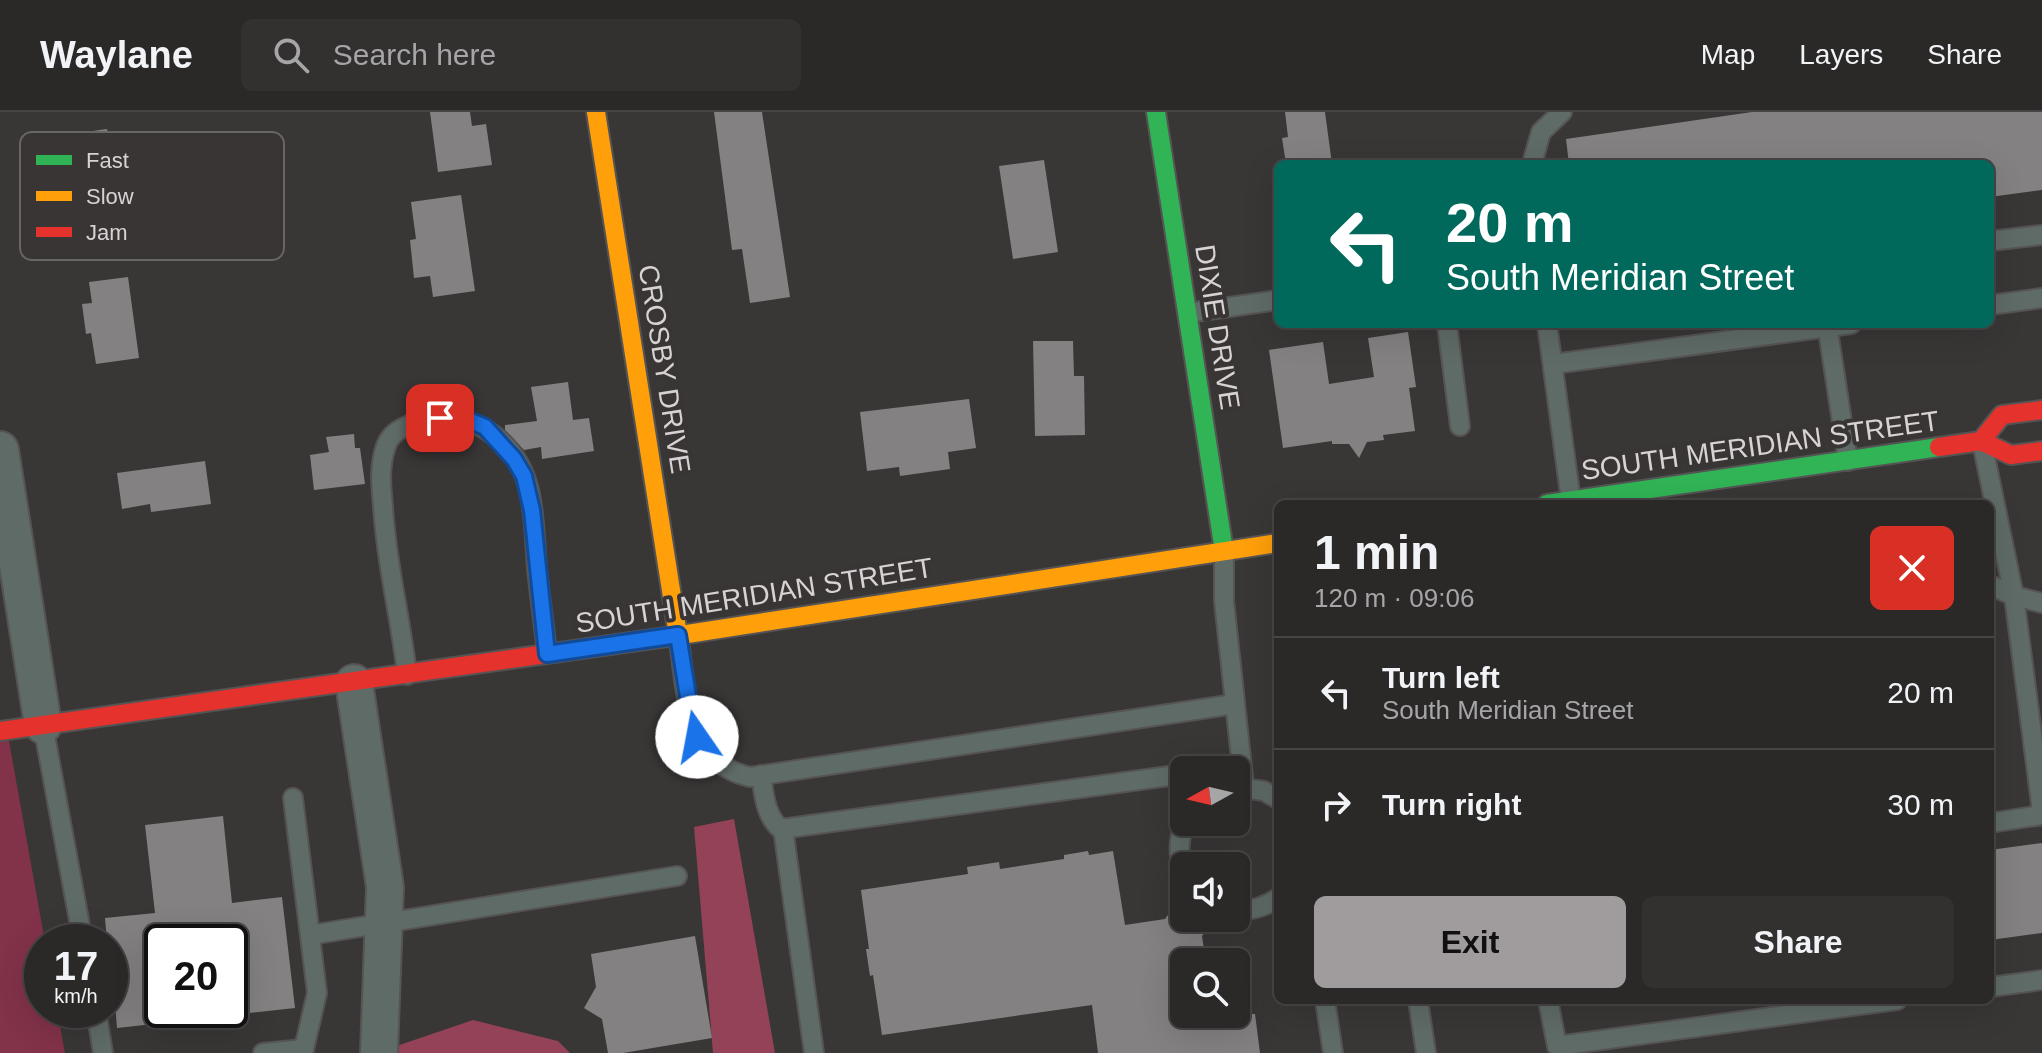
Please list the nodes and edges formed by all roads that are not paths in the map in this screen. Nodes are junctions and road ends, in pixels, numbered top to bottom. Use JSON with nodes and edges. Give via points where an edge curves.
{"nodes":[{"id":1,"x":596,"y":112,"type":"edge"},
{"id":2,"x":1156,"y":112,"type":"edge"},
{"id":3,"x":1562,"y":112,"type":"edge"},
{"id":4,"x":1533,"y":160,"type":"edge"},
{"id":5,"x":2042,"y":235,"type":"edge"},
{"id":6,"x":1994,"y":241,"type":"edge"},
{"id":7,"x":2042,"y":298,"type":"edge"},
{"id":8,"x":1274,"y":301,"type":"edge"},
{"id":9,"x":1994,"y":304,"type":"edge"},
{"id":10,"x":1188,"y":313,"type":"junction"},
{"id":11,"x":1448,"y":328,"type":"edge"},
{"id":12,"x":1548,"y":328,"type":"edge"},
{"id":13,"x":1813,"y":328,"type":"edge"},
{"id":14,"x":1827,"y":328,"type":"edge"},
{"id":15,"x":1553,"y":364,"type":"junction"},
{"id":16,"x":2042,"y":410,"type":"edge"},
{"id":17,"x":1460,"y":426,"type":"dead end"},
{"id":18,"x":1981,"y":441,"type":"junction"},
{"id":19,"x":0,"y":450,"type":"edge"},
{"id":20,"x":2042,"y":451,"type":"edge"},
{"id":21,"x":1848,"y":461,"type":"junction"},
{"id":22,"x":1710,"y":481,"type":"junction"},
{"id":23,"x":1571,"y":500,"type":"edge"},
{"id":24,"x":1578,"y":500,"type":"edge"},
{"id":25,"x":1714,"y":500,"type":"edge"},
{"id":26,"x":1994,"y":500,"type":"edge"},
{"id":27,"x":1994,"y":502,"type":"edge"},
{"id":28,"x":1274,"y":544,"type":"edge"},
{"id":29,"x":1224,"y":551,"type":"junction"},
{"id":30,"x":1994,"y":587,"type":"edge"},
{"id":31,"x":2014,"y":596,"type":"junction"},
{"id":32,"x":2042,"y":603,"type":"edge"},
{"id":33,"x":678,"y":635,"type":"junction"},
{"id":34,"x":547,"y":654,"type":"junction"},
{"id":35,"x":407,"y":675,"type":"junction"},
{"id":36,"x":354,"y":683,"type":"junction"},
{"id":37,"x":1235,"y":704,"type":"junction"},
{"id":38,"x":43,"y":725,"type":"junction"},
{"id":39,"x":0,"y":731,"type":"edge"},
{"id":40,"x":1240,"y":756,"type":"edge"},
{"id":41,"x":761,"y":775,"type":"junction"},
{"id":42,"x":1170,"y":776,"type":"edge"},
{"id":43,"x":1250,"y":789,"type":"edge"},
{"id":44,"x":1274,"y":797,"type":"edge"},
{"id":45,"x":293,"y":798,"type":"dead end"},
{"id":46,"x":2042,"y":813,"type":"edge"},
{"id":47,"x":1994,"y":822,"type":"edge"},
{"id":48,"x":783,"y":828,"type":"junction"},
{"id":49,"x":677,"y":876,"type":"dead end"},
{"id":50,"x":1274,"y":901,"type":"edge"},
{"id":51,"x":1250,"y":911,"type":"edge"},
{"id":52,"x":383,"y":922,"type":"junction"},
{"id":53,"x":80,"y":924,"type":"edge"},
{"id":54,"x":310,"y":935,"type":"junction"},
{"id":55,"x":2042,"y":980,"type":"edge"},
{"id":56,"x":1994,"y":986,"type":"edge"},
{"id":57,"x":1326,"y":1004,"type":"edge"},
{"id":58,"x":1419,"y":1004,"type":"edge"},
{"id":59,"x":1549,"y":1004,"type":"edge"},
{"id":60,"x":1836,"y":1004,"type":"edge"},
{"id":61,"x":1775,"y":1008,"type":"edge"},
{"id":62,"x":99,"y":1028,"type":"edge"},
{"id":63,"x":304,"y":1051,"type":"edge"},
{"id":64,"x":103,"y":1053,"type":"edge"},
{"id":65,"x":263,"y":1053,"type":"edge"},
{"id":66,"x":379,"y":1053,"type":"edge"},
{"id":67,"x":814,"y":1053,"type":"edge"},
{"id":68,"x":1333,"y":1053,"type":"edge"},
{"id":69,"x":1426,"y":1053,"type":"edge"}],
"edges":[{"from":1,"to":33,"type":"main road","name":"CROSBY DRIVE"},
{"from":2,"to":10,"type":"main road","name":"DIXIE DRIVE"},
{"from":3,"to":4,"type":"lane","via":[[1541,132]]},
{"from":5,"to":6,"type":"lane"},
{"from":7,"to":9,"type":"lane"},
{"from":8,"to":10,"type":"lane"},
{"from":10,"to":29,"type":"main road","name":"DIXIE DRIVE"},
{"from":11,"to":17,"type":"lane"},
{"from":12,"to":15,"type":"lane"},
{"from":13,"to":15,"type":"lane"},
{"from":14,"to":21,"type":"lane"},
{"from":15,"to":23,"type":"lane"},
{"from":16,"to":18,"type":"main road","name":"SOUTH MERIDIAN STREET","via":[[2002,415]]},
{"from":18,"to":20,"type":"main road","name":"SOUTH MERIDIAN STREET","via":[[2011,455]]},
{"from":18,"to":21,"type":"main road","name":"SOUTH MERIDIAN STREET"},
{"from":18,"to":26,"type":"lane"},
{"from":19,"to":38,"type":"street"},
{"from":21,"to":22,"type":"main road","name":"SOUTH MERIDIAN STREET"},
{"from":22,"to":24,"type":"main road","name":"SOUTH MERIDIAN STREET"},
{"from":22,"to":25,"type":"lane"},
{"from":27,"to":31,"type":"lane"},
{"from":28,"to":29,"type":"main road","name":"SOUTH MERIDIAN STREET"},
{"from":29,"to":33,"type":"main road","name":"SOUTH MERIDIAN STREET"},
{"from":29,"to":37,"type":"lane"},
{"from":30,"to":31,"type":"lane"},
{"from":31,"to":32,"type":"lane"},
{"from":31,"to":46,"type":"lane"},
{"from":33,"to":34,"type":"main road","name":"SOUTH MERIDIAN STREET"},
{"from":33,"to":41,"type":"lane","via":[[697,737],[727,769]]},
{"from":34,"to":35,"type":"main road","name":"SOUTH MERIDIAN STREET"},
{"from":34,"to":35,"type":"lane","via":[[524,476],[485,427],[440,418],[391,435],[381,473],[385,542]]},
{"from":35,"to":36,"type":"main road","name":"SOUTH MERIDIAN STREET"},
{"from":36,"to":38,"type":"main road","name":"SOUTH MERIDIAN STREET"},
{"from":36,"to":52,"type":"street","via":[[385,887]]},
{"from":37,"to":40,"type":"lane"},
{"from":37,"to":41,"type":"lane"},
{"from":38,"to":39,"type":"main road","name":"SOUTH MERIDIAN STREET"},
{"from":38,"to":53,"type":"lane"},
{"from":41,"to":48,"type":"lane","via":[[769,814]]},
{"from":42,"to":48,"type":"lane"},
{"from":43,"to":44,"type":"lane"},
{"from":45,"to":54,"type":"lane"},
{"from":46,"to":47,"type":"lane"},
{"from":48,"to":67,"type":"lane"},
{"from":49,"to":52,"type":"lane"},
{"from":50,"to":51,"type":"lane"},
{"from":52,"to":54,"type":"lane"},
{"from":52,"to":66,"type":"street"},
{"from":54,"to":63,"type":"lane","via":[[317,993]]},
{"from":55,"to":56,"type":"lane"},
{"from":57,"to":68,"type":"lane"},
{"from":58,"to":69,"type":"lane"},
{"from":59,"to":61,"type":"lane","via":[[1557,1046]]},
{"from":60,"to":61,"type":"lane"},
{"from":62,"to":64,"type":"lane"},
{"from":63,"to":65,"type":"lane"}]}
